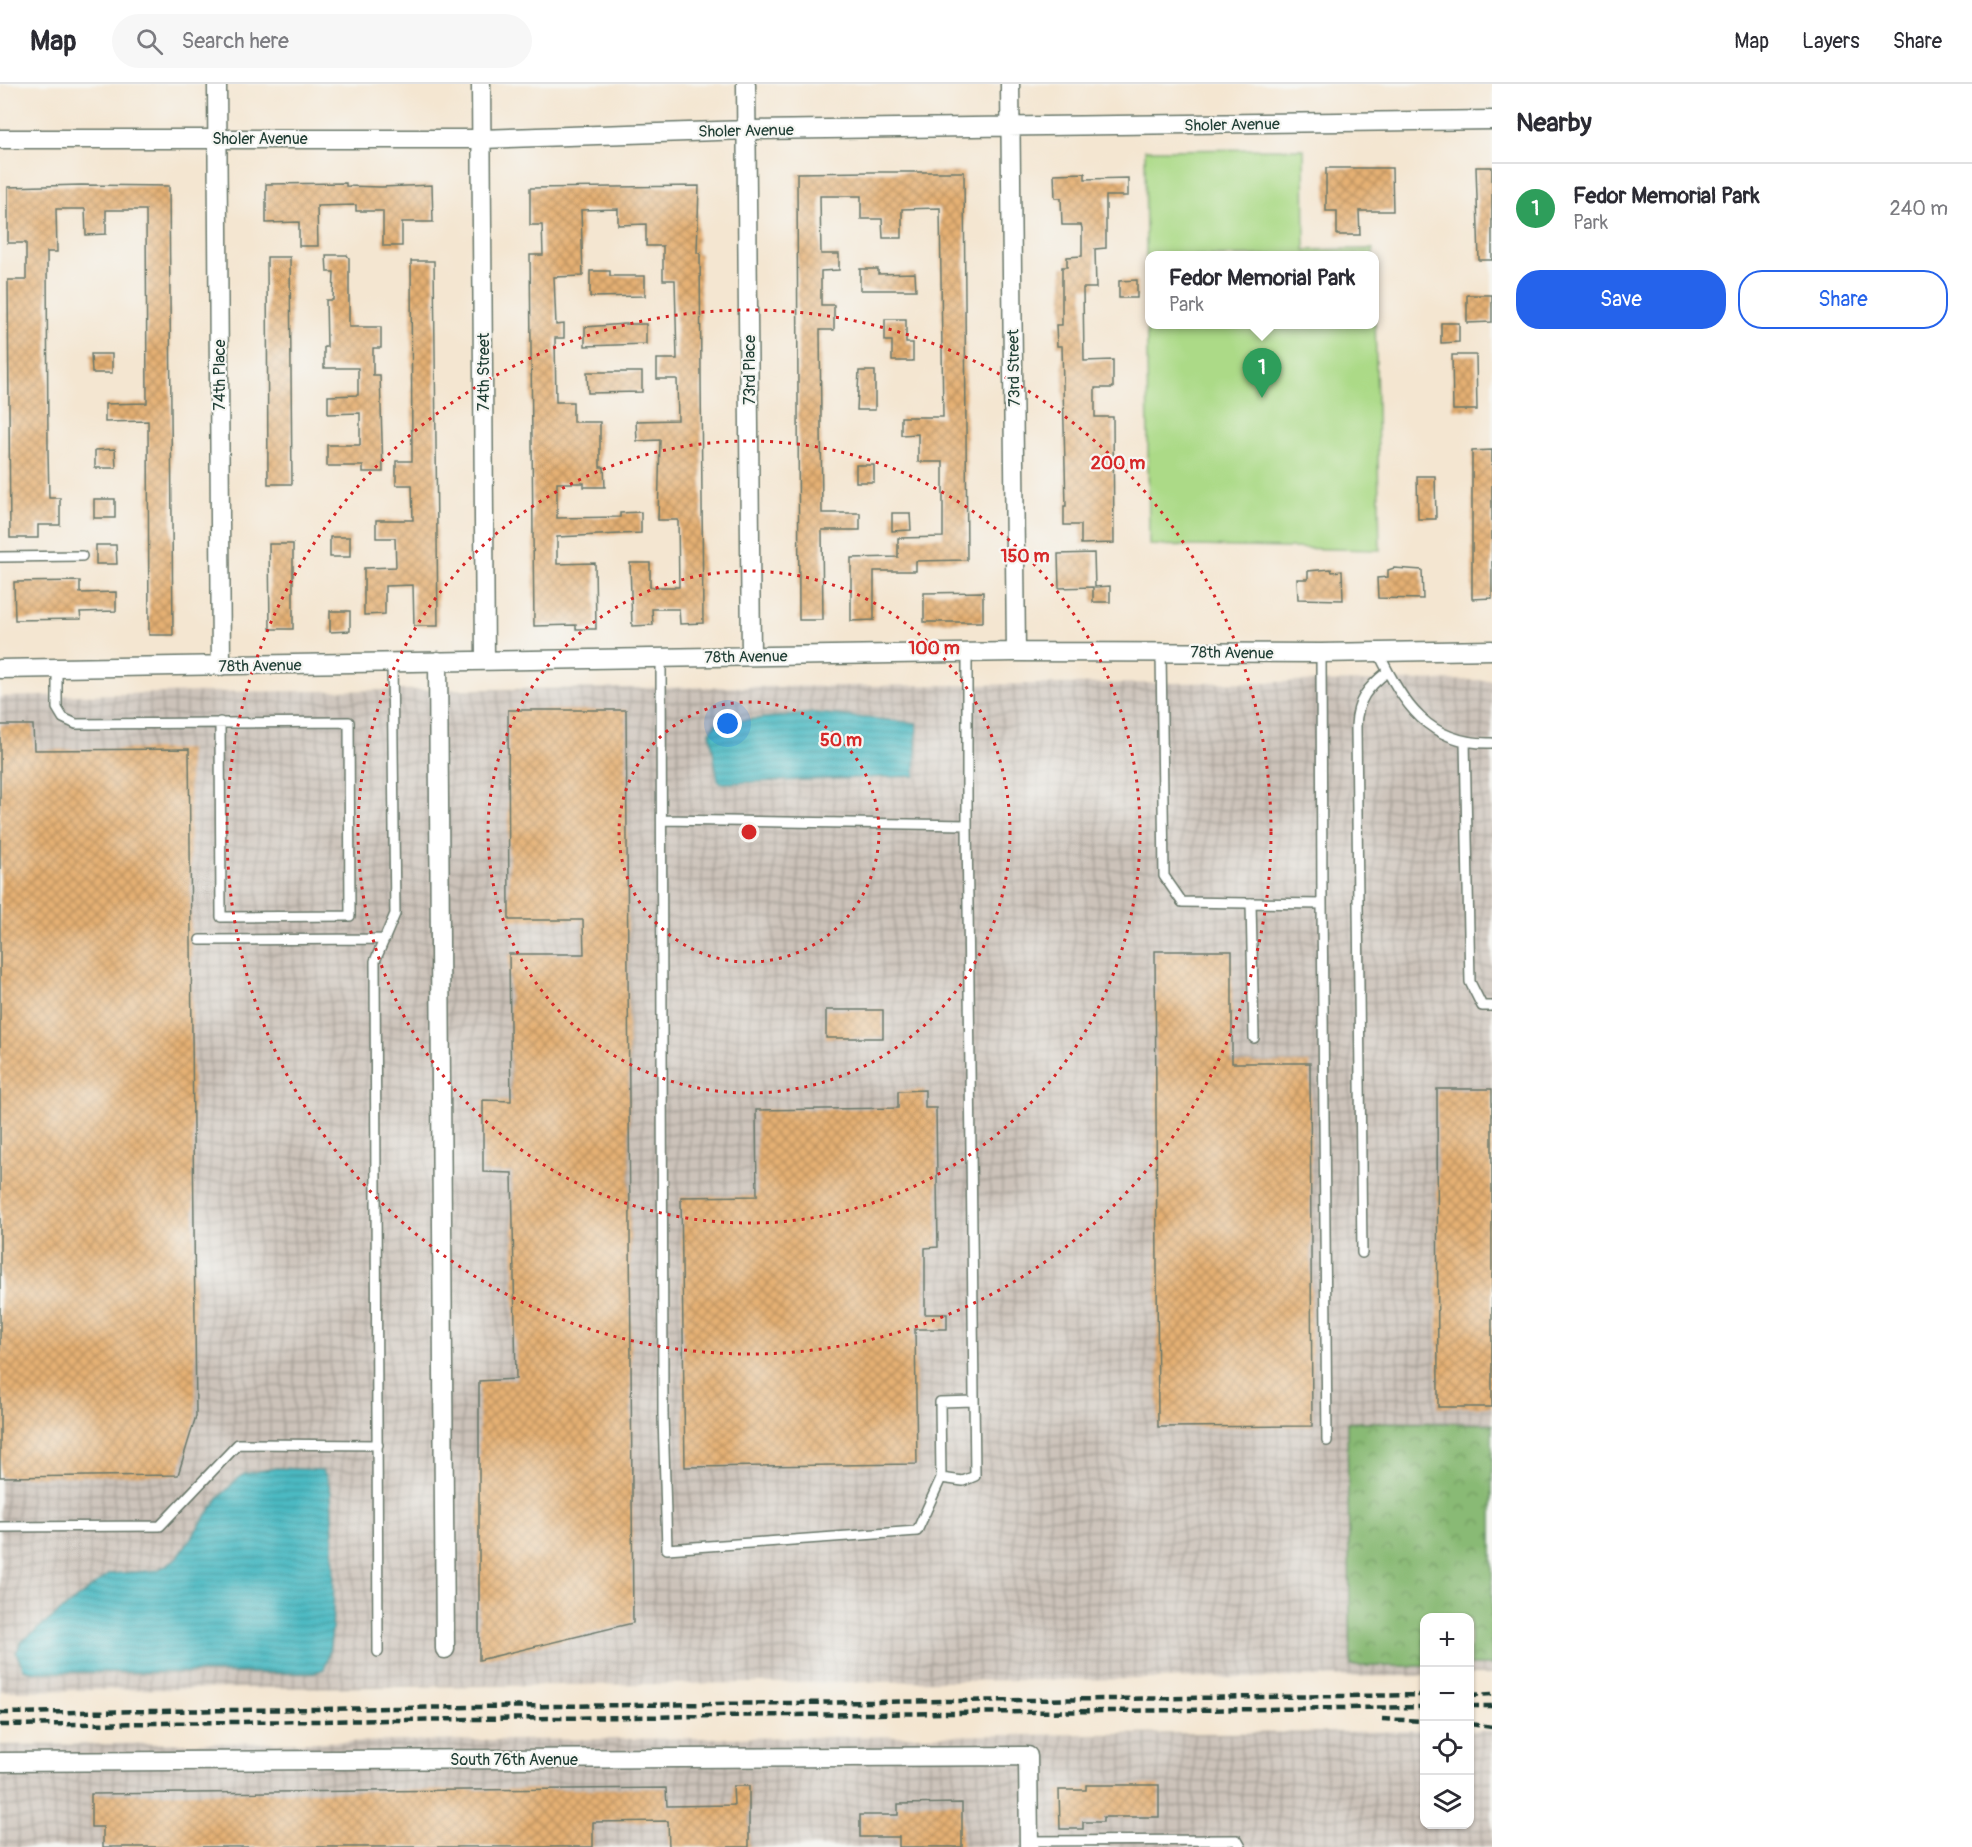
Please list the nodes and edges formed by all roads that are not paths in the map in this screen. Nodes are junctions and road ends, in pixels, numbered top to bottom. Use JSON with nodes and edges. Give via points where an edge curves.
{"nodes":[{"id":1,"x":217,"y":84,"type":"edge"},
{"id":2,"x":481,"y":84,"type":"edge"},
{"id":3,"x":746,"y":84,"type":"edge"},
{"id":4,"x":1010,"y":84,"type":"edge"},
{"id":5,"x":1492,"y":120,"type":"edge"},
{"id":6,"x":1011,"y":127,"type":"junction"},
{"id":7,"x":747,"y":130,"type":"junction"},
{"id":8,"x":217,"y":137,"type":"junction"},
{"id":9,"x":0,"y":139,"type":"edge"},
{"id":10,"x":482,"y":139,"type":"junction"},
{"id":11,"x":82,"y":556,"type":"dead end"},
{"id":12,"x":0,"y":557,"type":"edge"},
{"id":13,"x":1161,"y":651,"type":"junction"},
{"id":14,"x":1492,"y":651,"type":"edge"},
{"id":15,"x":1016,"y":652,"type":"junction"},
{"id":16,"x":1378,"y":652,"type":"junction"},
{"id":17,"x":967,"y":653,"type":"junction"},
{"id":18,"x":1321,"y":653,"type":"junction"},
{"id":19,"x":751,"y":656,"type":"junction"},
{"id":20,"x":661,"y":658,"type":"junction"},
{"id":21,"x":438,"y":661,"type":"junction"},
{"id":22,"x":485,"y":661,"type":"junction"},
{"id":23,"x":392,"y":662,"type":"junction"},
{"id":24,"x":221,"y":666,"type":"junction"},
{"id":25,"x":0,"y":669,"type":"edge"},
{"id":26,"x":57,"y":669,"type":"junction"},
{"id":27,"x":1387,"y":672,"type":"junction"},
{"id":28,"x":220,"y":722,"type":"junction"},
{"id":29,"x":1465,"y":741,"type":"junction"},
{"id":30,"x":1492,"y":743,"type":"edge"},
{"id":31,"x":663,"y":820,"type":"junction"},
{"id":32,"x":967,"y":825,"type":"junction"},
{"id":33,"x":1251,"y":903,"type":"junction"},
{"id":34,"x":1322,"y":904,"type":"junction"},
{"id":35,"x":384,"y":939,"type":"junction"},
{"id":36,"x":200,"y":940,"type":"dead end"},
{"id":37,"x":1492,"y":1006,"type":"edge"},
{"id":38,"x":1254,"y":1038,"type":"dead end"},
{"id":39,"x":1362,"y":1253,"type":"dead end"},
{"id":40,"x":974,"y":1401,"type":"junction"},
{"id":41,"x":1327,"y":1441,"type":"dead end"},
{"id":42,"x":378,"y":1445,"type":"junction"},
{"id":43,"x":941,"y":1478,"type":"junction"},
{"id":44,"x":0,"y":1527,"type":"edge"},
{"id":45,"x":446,"y":1649,"type":"dead end"},
{"id":46,"x":378,"y":1652,"type":"dead end"},
{"id":47,"x":0,"y":1762,"type":"edge"},
{"id":48,"x":1029,"y":1844,"type":"edge"},
{"id":49,"x":1075,"y":1844,"type":"edge"},
{"id":50,"x":1241,"y":1847,"type":"edge"}],
"edges":[{"from":1,"to":8,"type":"street","name":"74th Place"},
{"from":2,"to":10,"type":"street","name":"74th Street"},
{"from":3,"to":7,"type":"street","name":"73rd Place"},
{"from":4,"to":6,"type":"street","name":"73rd Street"},
{"from":5,"to":6,"type":"street","name":"Sholer Avenue"},
{"from":6,"to":7,"type":"street","name":"Sholer Avenue"},
{"from":6,"to":15,"type":"street","name":"73rd Street"},
{"from":7,"to":10,"type":"street","name":"Sholer Avenue"},
{"from":7,"to":19,"type":"street","name":"73rd Place"},
{"from":8,"to":9,"type":"street","name":"Sholer Avenue"},
{"from":8,"to":10,"type":"street","name":"Sholer Avenue"},
{"from":8,"to":24,"type":"street","name":"74th Place"},
{"from":10,"to":22,"type":"street","name":"74th Street"},
{"from":11,"to":12,"type":"lane"},
{"from":13,"to":15,"type":"street","name":"78th Avenue"},
{"from":13,"to":18,"type":"street","name":"78th Avenue"},
{"from":13,"to":33,"type":"lane","via":[[1164,876],[1182,902]]},
{"from":14,"to":16,"type":"street","name":"78th Avenue"},
{"from":15,"to":17,"type":"street","name":"78th Avenue"},
{"from":16,"to":18,"type":"street","name":"78th Avenue"},
{"from":16,"to":27,"type":"lane"},
{"from":17,"to":19,"type":"street","name":"78th Avenue"},
{"from":17,"to":32,"type":"lane"},
{"from":18,"to":34,"type":"lane"},
{"from":19,"to":20,"type":"street","name":"78th Avenue"},
{"from":20,"to":22,"type":"street","name":"78th Avenue"},
{"from":20,"to":31,"type":"lane"},
{"from":21,"to":22,"type":"street","name":"78th Avenue"},
{"from":21,"to":23,"type":"street","name":"78th Avenue"},
{"from":21,"to":45,"type":"street"},
{"from":23,"to":24,"type":"street","name":"78th Avenue"},
{"from":23,"to":35,"type":"lane","via":[[395,914]]},
{"from":24,"to":26,"type":"street","name":"78th Avenue"},
{"from":25,"to":26,"type":"street","name":"78th Avenue"},
{"from":26,"to":28,"type":"lane","via":[[57,708],[63,718],[76,724]]},
{"from":27,"to":29,"type":"lane","via":[[1399,695],[1427,724]]},
{"from":27,"to":39,"type":"lane","via":[[1365,692],[1356,726]]},
{"from":28,"to":28,"type":"lane","via":[[349,722],[350,916],[221,917]]},
{"from":29,"to":30,"type":"lane"},
{"from":29,"to":37,"type":"lane","via":[[1470,982],[1482,1006]]},
{"from":31,"to":32,"type":"lane"},
{"from":31,"to":43,"type":"lane","via":[[663,1415],[667,1549],[917,1531]]},
{"from":32,"to":40,"type":"lane"},
{"from":33,"to":34,"type":"lane"},
{"from":33,"to":38,"type":"lane"},
{"from":34,"to":41,"type":"lane"},
{"from":35,"to":36,"type":"lane"},
{"from":35,"to":42,"type":"lane","via":[[375,961]]},
{"from":40,"to":43,"type":"lane","via":[[940,1402]]},
{"from":40,"to":43,"type":"lane","via":[[975,1476],[963,1481]]},
{"from":42,"to":44,"type":"lane","via":[[238,1444],[160,1526]]},
{"from":42,"to":46,"type":"lane"},
{"from":47,"to":48,"type":"street","name":"South 76th Avenue","via":[[1028,1756]]},
{"from":48,"to":49,"type":"lane"},
{"from":49,"to":50,"type":"lane","via":[[1237,1840]]}]}
